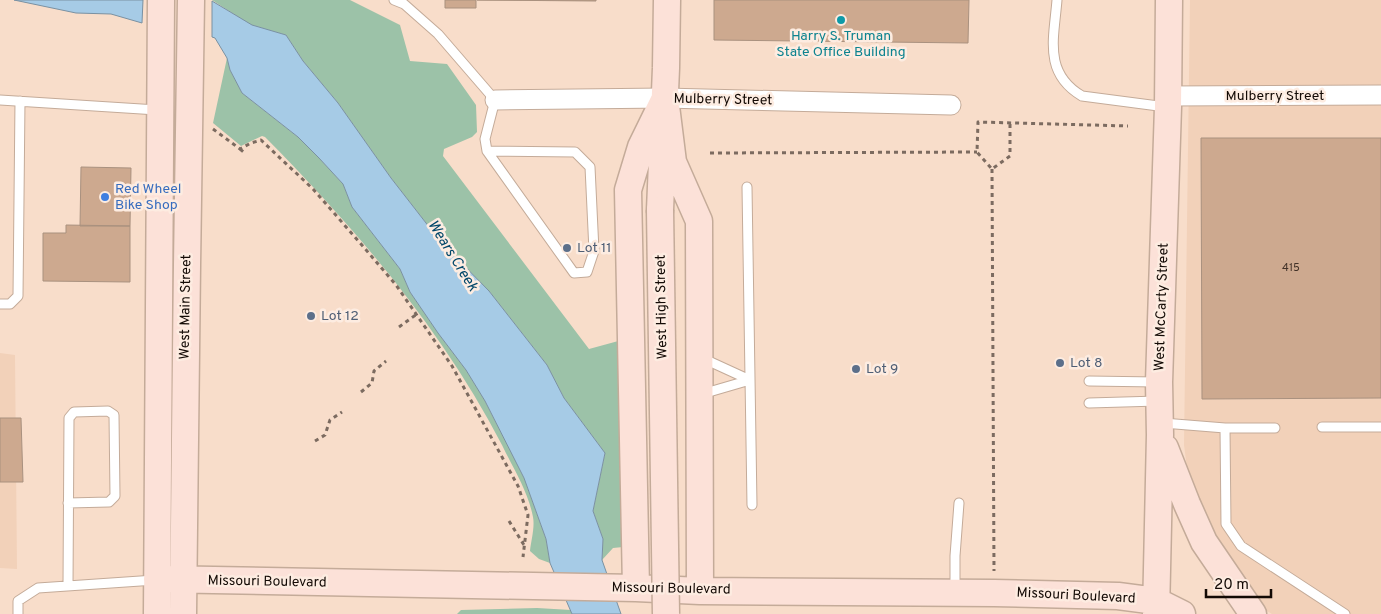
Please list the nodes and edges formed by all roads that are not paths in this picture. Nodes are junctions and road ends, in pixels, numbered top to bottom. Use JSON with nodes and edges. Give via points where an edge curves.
{"nodes":[{"id":1,"x":161,"y":0,"type":"edge"},
{"id":2,"x":192,"y":0,"type":"edge"},
{"id":3,"x":394,"y":0,"type":"edge"},
{"id":4,"x":667,"y":0,"type":"edge"},
{"id":5,"x":1057,"y":0,"type":"edge"},
{"id":6,"x":1169,"y":0,"type":"edge"},
{"id":7,"x":1381,"y":95,"type":"edge"},
{"id":8,"x":665,"y":98,"type":"junction"},
{"id":9,"x":0,"y":100,"type":"edge"},
{"id":10,"x":495,"y":100,"type":"junction"},
{"id":11,"x":20,"y":101,"type":"junction"},
{"id":12,"x":1168,"y":101,"type":"junction"},
{"id":13,"x":951,"y":105,"type":"dead end"},
{"id":14,"x":160,"y":110,"type":"junction"},
{"id":15,"x":487,"y":151,"type":"junction"},
{"id":16,"x":747,"y":187,"type":"dead end"},
{"id":17,"x":0,"y":304,"type":"edge"},
{"id":18,"x":699,"y":357,"type":"junction"},
{"id":19,"x":750,"y":380,"type":"junction"},
{"id":20,"x":1089,"y":381,"type":"dead end"},
{"id":21,"x":699,"y":395,"type":"junction"},
{"id":22,"x":1089,"y":403,"type":"dead end"},
{"id":23,"x":1160,"y":410,"type":"junction"},
{"id":24,"x":1322,"y":427,"type":"dead end"},
{"id":25,"x":1381,"y":427,"type":"edge"},
{"id":26,"x":1225,"y":428,"type":"junction"},
{"id":27,"x":1275,"y":428,"type":"dead end"},
{"id":28,"x":68,"y":503,"type":"junction"},
{"id":29,"x":958,"y":503,"type":"dead end"},
{"id":30,"x":752,"y":505,"type":"dead end"},
{"id":31,"x":157,"y":580,"type":"junction"},
{"id":32,"x":184,"y":580,"type":"junction"},
{"id":33,"x":68,"y":586,"type":"junction"},
{"id":34,"x":636,"y":588,"type":"junction"},
{"id":35,"x":700,"y":591,"type":"junction"},
{"id":36,"x":955,"y":592,"type":"junction"},
{"id":37,"x":1156,"y":608,"type":"edge"},
{"id":38,"x":18,"y":614,"type":"edge"},
{"id":39,"x":157,"y":614,"type":"edge"},
{"id":40,"x":184,"y":614,"type":"edge"},
{"id":41,"x":666,"y":614,"type":"edge"},
{"id":42,"x":1182,"y":614,"type":"edge"},
{"id":43,"x":1253,"y":614,"type":"edge"},
{"id":44,"x":1345,"y":614,"type":"edge"}],
"edges":[{"from":1,"to":14,"type":"street","name":"West Main Street"},
{"from":2,"to":32,"type":"street","name":"West Main Street"},
{"from":3,"to":10,"type":"lane","via":[[404,4],[438,34]]},
{"from":4,"to":8,"type":"street","name":"West High Street"},
{"from":5,"to":12,"type":"lane","via":[[1053,56],[1062,80],[1082,96]]},
{"from":6,"to":12,"type":"street","name":"West McCarty Street"},
{"from":7,"to":12,"type":"street","name":"Mulberry Street"},
{"from":8,"to":10,"type":"street","name":"Mulberry Street"},
{"from":8,"to":13,"type":"street","name":"Mulberry Street"},
{"from":8,"to":18,"type":"street","via":[[673,162],[699,222]]},
{"from":8,"to":34,"type":"street","via":[[641,147],[628,190]]},
{"from":8,"to":41,"type":"street","name":"West High Street","bridge":true,"via":[[660,210]]},
{"from":9,"to":11,"type":"lane"},
{"from":10,"to":15,"type":"lane","via":[[485,139]]},
{"from":11,"to":14,"type":"lane"},
{"from":11,"to":17,"type":"lane","via":[[18,296],[10,304]]},
{"from":12,"to":23,"type":"street","name":"West McCarty Street"},
{"from":14,"to":31,"type":"street","name":"West Main Street"},
{"from":15,"to":15,"type":"lane","via":[[574,273],[587,272],[594,251],[590,167],[575,152]]},
{"from":16,"to":19,"type":"lane"},
{"from":18,"to":19,"type":"lane"},
{"from":18,"to":21,"type":"street"},
{"from":19,"to":21,"type":"lane"},
{"from":19,"to":30,"type":"lane"},
{"from":20,"to":23,"type":"lane"},
{"from":21,"to":35,"type":"street"},
{"from":22,"to":23,"type":"lane"},
{"from":23,"to":26,"type":"lane"},
{"from":23,"to":37,"type":"street","name":"West McCarty Street"},
{"from":23,"to":43,"type":"street","via":[[1187,504],[1204,542]]},
{"from":24,"to":25,"type":"lane"},
{"from":26,"to":27,"type":"lane"},
{"from":26,"to":44,"type":"lane","via":[[1226,524],[1241,546]]},
{"from":28,"to":28,"type":"lane","via":[[69,418],[74,412],[108,411],[114,415],[115,496],[109,502]]},
{"from":28,"to":33,"type":"lane"},
{"from":29,"to":36,"type":"lane"},
{"from":31,"to":32,"type":"street","name":"Missouri Boulevard"},
{"from":31,"to":33,"type":"lane"},
{"from":31,"to":39,"type":"street","name":"West Main Street"},
{"from":32,"to":34,"type":"street","name":"Missouri Boulevard"},
{"from":32,"to":40,"type":"street","name":"West Main Street"},
{"from":33,"to":38,"type":"lane","via":[[38,588],[18,601]]},
{"from":34,"to":35,"type":"street","name":"Missouri Boulevard"},
{"from":35,"to":36,"type":"street","name":"Missouri Boulevard"},
{"from":36,"to":37,"type":"street","name":"Missouri Boulevard","via":[[1118,596]]},
{"from":37,"to":42,"type":"street","name":"Missouri Boulevard"}]}
